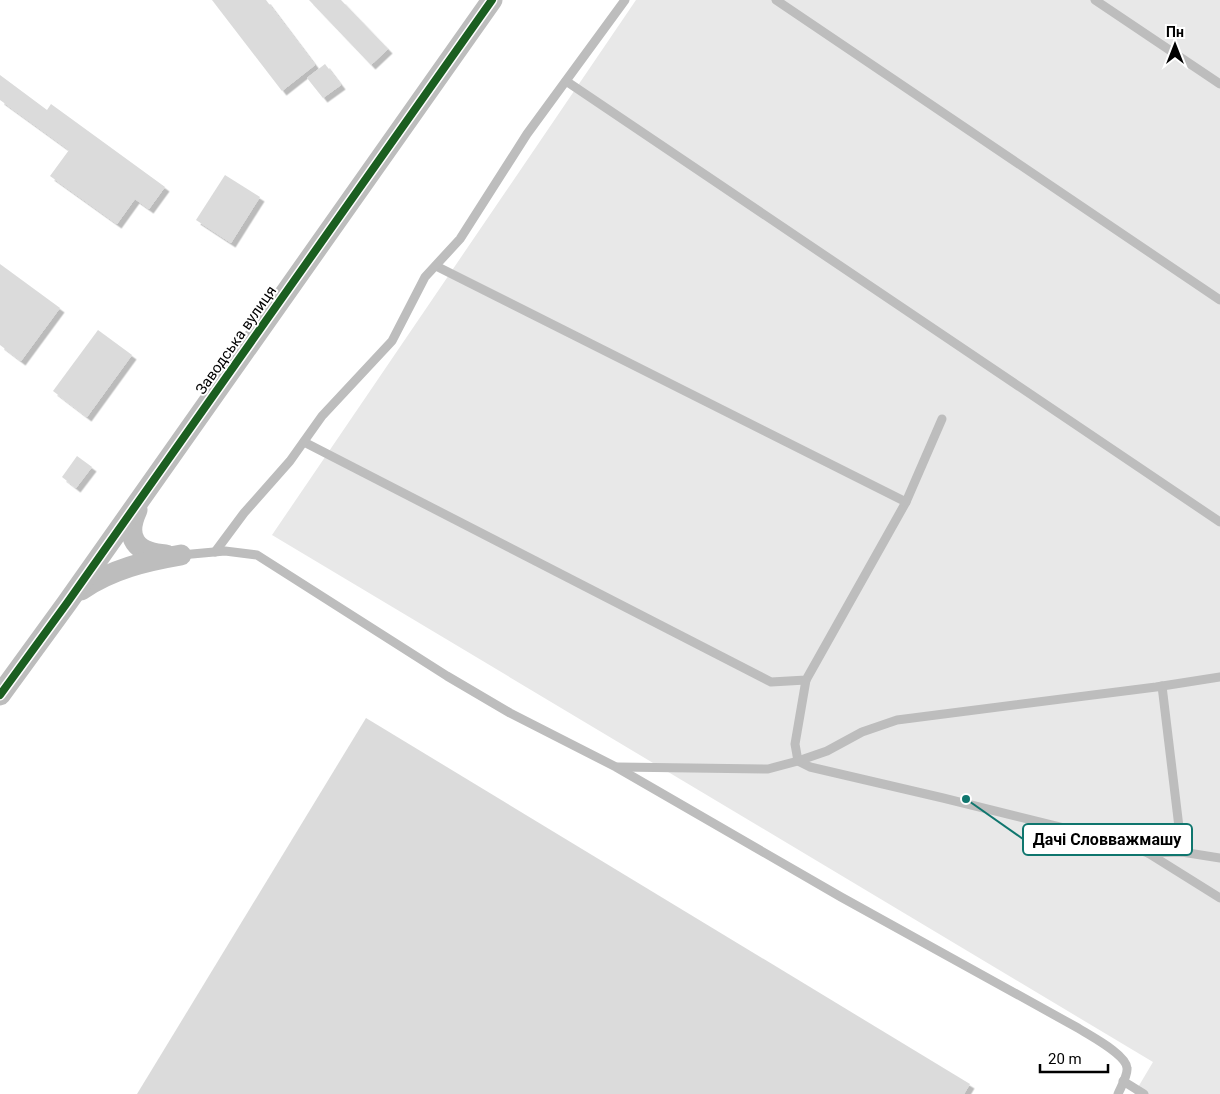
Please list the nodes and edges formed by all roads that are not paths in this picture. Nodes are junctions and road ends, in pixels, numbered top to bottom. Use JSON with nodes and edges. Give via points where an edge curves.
{"nodes":[{"id":1,"x":492,"y":0,"type":"edge"},
{"id":2,"x":626,"y":0,"type":"edge"},
{"id":3,"x":776,"y":0,"type":"edge"},
{"id":4,"x":1095,"y":0,"type":"edge"},
{"id":5,"x":566,"y":80,"type":"junction"},
{"id":6,"x":1220,"y":84,"type":"edge"},
{"id":7,"x":436,"y":266,"type":"junction"},
{"id":8,"x":1220,"y":300,"type":"edge"},
{"id":9,"x":942,"y":419,"type":"dead end"},
{"id":10,"x":304,"y":442,"type":"junction"},
{"id":11,"x":147,"y":491,"type":"junction"},
{"id":12,"x":906,"y":502,"type":"junction"},
{"id":13,"x":1220,"y":522,"type":"edge"},
{"id":14,"x":215,"y":552,"type":"junction"},
{"id":15,"x":181,"y":555,"type":"junction"},
{"id":16,"x":68,"y":603,"type":"junction"},
{"id":17,"x":1220,"y":677,"type":"edge"},
{"id":18,"x":806,"y":680,"type":"junction"},
{"id":19,"x":1162,"y":686,"type":"junction"},
{"id":20,"x":0,"y":695,"type":"edge"},
{"id":21,"x":798,"y":762,"type":"junction"},
{"id":22,"x":616,"y":767,"type":"junction"},
{"id":23,"x":1182,"y":852,"type":"junction"},
{"id":24,"x":1148,"y":853,"type":"junction"},
{"id":25,"x":1220,"y":858,"type":"edge"},
{"id":26,"x":1220,"y":898,"type":"edge"},
{"id":27,"x":1123,"y":1081,"type":"junction"},
{"id":28,"x":1118,"y":1094,"type":"edge"},
{"id":29,"x":1144,"y":1094,"type":"edge"}],
"edges":[{"from":1,"to":11,"type":"street","name":"Заводська вулиця"},
{"from":2,"to":5,"type":"lane"},
{"from":3,"to":8,"type":"lane"},
{"from":4,"to":6,"type":"lane"},
{"from":5,"to":7,"type":"lane","via":[[460,239]]},
{"from":5,"to":13,"type":"lane"},
{"from":7,"to":10,"type":"lane","via":[[425,277],[392,341],[322,416]]},
{"from":7,"to":12,"type":"lane"},
{"from":9,"to":12,"type":"lane"},
{"from":10,"to":14,"type":"lane"},
{"from":10,"to":18,"type":"lane","via":[[771,682]]},
{"from":11,"to":15,"type":"street","via":[[132,521],[135,544],[151,553]]},
{"from":11,"to":16,"type":"street","name":"Заводська вулиця"},
{"from":12,"to":18,"type":"lane"},
{"from":14,"to":15,"type":"lane"},
{"from":14,"to":22,"type":"lane","via":[[257,555],[494,704]]},
{"from":15,"to":16,"type":"street","via":[[114,572],[95,581]]},
{"from":16,"to":20,"type":"street","name":"Заводська вулиця"},
{"from":17,"to":19,"type":"lane"},
{"from":18,"to":21,"type":"lane","via":[[795,744]]},
{"from":19,"to":21,"type":"lane","via":[[897,720],[862,732]]},
{"from":19,"to":23,"type":"lane"},
{"from":21,"to":22,"type":"lane","via":[[768,768]]},
{"from":21,"to":24,"type":"lane","via":[[1105,838]]},
{"from":22,"to":27,"type":"lane","via":[[841,897],[1078,1028],[1126,1061],[1128,1069]]},
{"from":23,"to":24,"type":"lane"},
{"from":23,"to":25,"type":"lane"},
{"from":24,"to":26,"type":"lane"},
{"from":27,"to":28,"type":"lane"},
{"from":27,"to":29,"type":"lane"}]}
